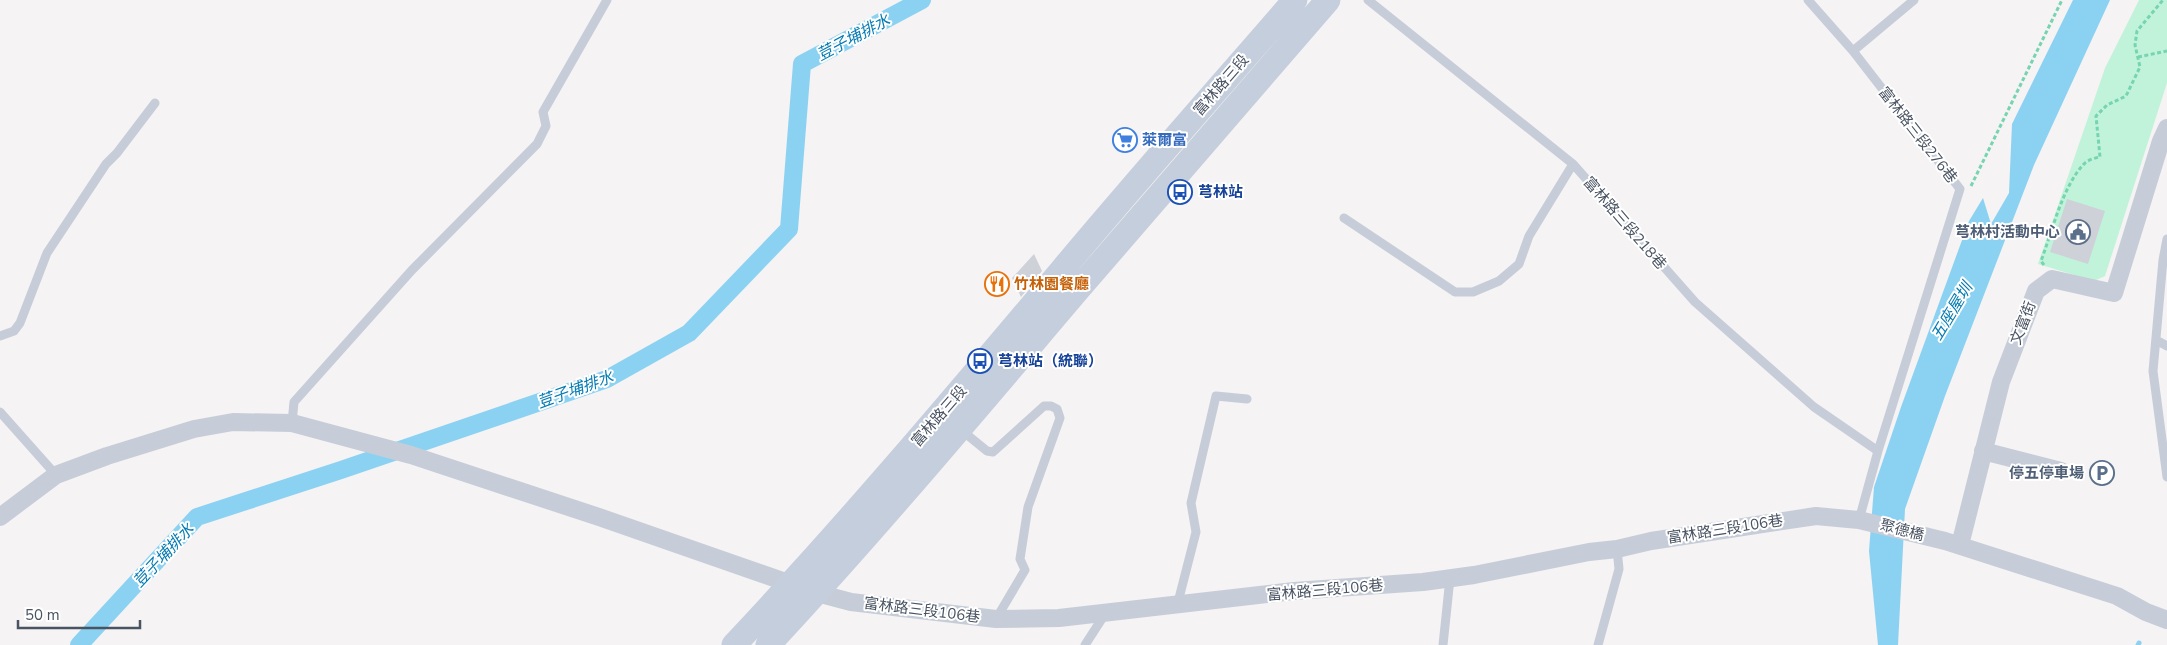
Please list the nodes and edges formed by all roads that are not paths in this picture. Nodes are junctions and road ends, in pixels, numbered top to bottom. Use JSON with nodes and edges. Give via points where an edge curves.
{"nodes":[{"id":1,"x":607,"y":0,"type":"edge"},
{"id":2,"x":1295,"y":0,"type":"edge"},
{"id":3,"x":1328,"y":0,"type":"edge"},
{"id":4,"x":1368,"y":0,"type":"edge"},
{"id":5,"x":1808,"y":0,"type":"edge"},
{"id":6,"x":1914,"y":0,"type":"edge"},
{"id":7,"x":1853,"y":51,"type":"junction"},
{"id":8,"x":155,"y":102,"type":"dead end"},
{"id":9,"x":2167,"y":128,"type":"edge"},
{"id":10,"x":1573,"y":164,"type":"junction"},
{"id":11,"x":1344,"y":218,"type":"dead end"},
{"id":12,"x":2167,"y":239,"type":"edge"},
{"id":13,"x":1062,"y":269,"type":"junction"},
{"id":14,"x":1080,"y":287,"type":"junction"},
{"id":15,"x":0,"y":336,"type":"edge"},
{"id":16,"x":2156,"y":340,"type":"junction"},
{"id":17,"x":2167,"y":346,"type":"edge"},
{"id":18,"x":981,"y":368,"type":"junction"},
{"id":19,"x":1000,"y":384,"type":"junction"},
{"id":20,"x":1247,"y":399,"type":"dead end"},
{"id":21,"x":0,"y":412,"type":"edge"},
{"id":22,"x":292,"y":423,"type":"junction"},
{"id":23,"x":960,"y":429,"type":"junction"},
{"id":24,"x":1878,"y":451,"type":"junction"},
{"id":25,"x":1984,"y":451,"type":"junction"},
{"id":26,"x":2060,"y":471,"type":"dead end"},
{"id":27,"x":56,"y":475,"type":"junction"},
{"id":28,"x":2167,"y":477,"type":"edge"},
{"id":29,"x":0,"y":517,"type":"edge"},
{"id":30,"x":1859,"y":520,"type":"junction"},
{"id":31,"x":1953,"y":543,"type":"junction"},
{"id":32,"x":1617,"y":549,"type":"junction"},
{"id":33,"x":1450,"y":578,"type":"junction"},
{"id":34,"x":791,"y":585,"type":"junction"},
{"id":35,"x":817,"y":592,"type":"junction"},
{"id":36,"x":1177,"y":606,"type":"junction"},
{"id":37,"x":1106,"y":613,"type":"junction"},
{"id":38,"x":996,"y":619,"type":"junction"},
{"id":39,"x":2167,"y":620,"type":"edge"},
{"id":40,"x":734,"y":645,"type":"edge"},
{"id":41,"x":768,"y":645,"type":"edge"},
{"id":42,"x":1085,"y":645,"type":"edge"},
{"id":43,"x":1443,"y":645,"type":"edge"},
{"id":44,"x":1598,"y":645,"type":"edge"}],
"edges":[{"from":1,"to":22,"type":"lane","via":[[543,112],[546,126],[537,144],[412,270],[294,402]]},
{"from":2,"to":13,"type":"main road","name":"富林路三段"},
{"from":3,"to":14,"type":"main road","name":"富林路三段"},
{"from":4,"to":10,"type":"lane","name":"富林路三段218巷"},
{"from":5,"to":7,"type":"lane","name":"富林路三段276巷"},
{"from":6,"to":7,"type":"lane"},
{"from":7,"to":24,"type":"lane","name":"富林路三段276巷","via":[[1960,188]]},
{"from":8,"to":15,"type":"lane","via":[[106,164],[47,253],[20,323],[14,331]]},
{"from":9,"to":25,"type":"street","name":"文富街","via":[[2160,141],[2114,293],[2052,279],[2036,291],[2000,382]]},
{"from":10,"to":11,"type":"lane","via":[[1529,236],[1519,264],[1499,281],[1473,292],[1455,292]]},
{"from":10,"to":24,"type":"lane","name":"富林路三段218巷","via":[[1695,302],[1814,407]]},
{"from":12,"to":16,"type":"lane"},
{"from":13,"to":14,"type":"street"},
{"from":13,"to":18,"type":"main road","name":"富林路三段"},
{"from":14,"to":19,"type":"main road","name":"富林路三段"},
{"from":16,"to":17,"type":"lane"},
{"from":16,"to":28,"type":"lane","via":[[2153,371]]},
{"from":18,"to":19,"type":"street"},
{"from":18,"to":34,"type":"main road","name":"富林路三段"},
{"from":19,"to":23,"type":"main road","name":"富林路三段"},
{"from":20,"to":36,"type":"lane","via":[[1216,396],[1191,503],[1196,532]]},
{"from":21,"to":27,"type":"lane"},
{"from":22,"to":27,"type":"street","name":"富林路三段106巷","via":[[233,422],[194,429]]},
{"from":22,"to":34,"type":"street","name":"富林路三段106巷","via":[[411,455]]},
{"from":23,"to":35,"type":"main road","name":"富林路三段"},
{"from":23,"to":38,"type":"lane","via":[[987,451],[993,452],[1044,406],[1051,406],[1060,414],[1028,507],[1020,559],[1024,570]]},
{"from":24,"to":30,"type":"lane","name":"富林路三段276巷"},
{"from":25,"to":26,"type":"street"},
{"from":25,"to":31,"type":"street","name":"文富街"},
{"from":27,"to":29,"type":"street","name":"富林路三段106巷"},
{"from":30,"to":31,"type":"street","name":"聚德橋"},
{"from":30,"to":32,"type":"street","name":"富林路三段106巷","via":[[1816,516],[1720,529]]},
{"from":31,"to":39,"type":"street","via":[[2117,596]]},
{"from":32,"to":33,"type":"street","name":"富林路三段106巷"},
{"from":32,"to":44,"type":"lane","via":[[1619,569]]},
{"from":33,"to":36,"type":"street","name":"富林路三段106巷","via":[[1294,591]]},
{"from":33,"to":43,"type":"lane"},
{"from":34,"to":35,"type":"street","name":"富林路三段106巷"},
{"from":34,"to":40,"type":"main road","name":"富林路三段"},
{"from":35,"to":38,"type":"street","name":"富林路三段106巷","via":[[851,602]]},
{"from":35,"to":41,"type":"main road","name":"富林路三段"},
{"from":36,"to":37,"type":"street","name":"富林路三段106巷"},
{"from":37,"to":38,"type":"street","name":"富林路三段106巷"},
{"from":37,"to":42,"type":"lane"}]}
